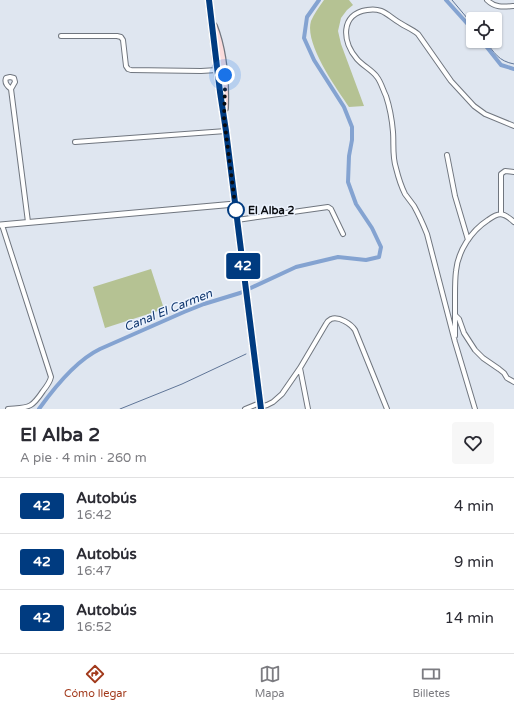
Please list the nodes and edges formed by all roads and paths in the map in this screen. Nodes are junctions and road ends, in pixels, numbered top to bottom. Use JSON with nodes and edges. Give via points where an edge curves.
{"nodes":[{"id":1,"x":209,"y":0,"type":"edge"},
{"id":2,"x":487,"y":0,"type":"edge"},
{"id":3,"x":514,"y":6,"type":"edge"},
{"id":4,"x":212,"y":22,"type":"junction"},
{"id":5,"x":61,"y":36,"type":"dead end"},
{"id":6,"x":217,"y":70,"type":"junction"},
{"id":7,"x":11,"y":89,"type":"dead end"},
{"id":8,"x":224,"y":118,"type":"junction"},
{"id":9,"x":514,"y":126,"type":"edge"},
{"id":10,"x":226,"y":131,"type":"junction"},
{"id":11,"x":75,"y":142,"type":"dead end"},
{"id":12,"x":447,"y":155,"type":"dead end"},
{"id":13,"x":514,"y":172,"type":"edge"},
{"id":14,"x":235,"y":204,"type":"junction"},
{"id":15,"x":501,"y":214,"type":"junction"},
{"id":16,"x":237,"y":220,"type":"junction"},
{"id":17,"x":28,"y":222,"type":"junction"},
{"id":18,"x":514,"y":222,"type":"edge"},
{"id":19,"x":1,"y":225,"type":"edge"},
{"id":20,"x":343,"y":234,"type":"dead end"},
{"id":21,"x":468,"y":240,"type":"junction"},
{"id":22,"x":455,"y":314,"type":"junction"},
{"id":23,"x":455,"y":342,"type":"junction"},
{"id":24,"x":300,"y":368,"type":"junction"},
{"id":25,"x":514,"y":382,"type":"edge"},
{"id":26,"x":260,"y":406,"type":"edge"},
{"id":27,"x":8,"y":409,"type":"edge"},
{"id":28,"x":245,"y":409,"type":"edge"},
{"id":29,"x":308,"y":409,"type":"edge"},
{"id":30,"x":388,"y":409,"type":"edge"},
{"id":31,"x":475,"y":409,"type":"edge"}],
"edges":[{"from":1,"to":4,"type":"main road"},
{"from":2,"to":3,"type":"street","via":[[497,7]]},
{"from":4,"to":6,"type":"main road"},
{"from":4,"to":8,"type":"main road","via":[[225,75]]},
{"from":5,"to":6,"type":"street","via":[[121,37],[126,66],[130,70]]},
{"from":6,"to":8,"type":"main road"},
{"from":7,"to":17,"type":"street"},
{"from":8,"to":10,"type":"main road"},
{"from":9,"to":23,"type":"street","via":[[485,114],[474,106],[451,81],[412,29],[377,10],[364,10],[350,19],[346,28],[348,45],[360,63],[377,76],[386,97],[392,120],[395,168],[427,234]]},
{"from":10,"to":11,"type":"street"},
{"from":10,"to":14,"type":"main road"},
{"from":12,"to":21,"type":"street","via":[[455,196]]},
{"from":13,"to":15,"type":"street","via":[[505,171],[501,174]]},
{"from":14,"to":16,"type":"main road"},
{"from":14,"to":17,"type":"street"},
{"from":15,"to":18,"type":"street"},
{"from":15,"to":21,"type":"street","via":[[481,224]]},
{"from":16,"to":20,"type":"street","via":[[328,207]]},
{"from":16,"to":26,"type":"main road"},
{"from":17,"to":19,"type":"street"},
{"from":19,"to":27,"type":"street","via":[[51,376],[50,382],[34,404]]},
{"from":21,"to":22,"type":"street","via":[[460,254],[456,270]]},
{"from":22,"to":23,"type":"street"},
{"from":22,"to":25,"type":"street","via":[[475,350]]},
{"from":23,"to":31,"type":"street"},
{"from":24,"to":26,"type":"street","via":[[280,397],[270,404]]},
{"from":24,"to":29,"type":"street"},
{"from":24,"to":30,"type":"street","via":[[328,322],[335,319],[346,322],[355,330]]},
{"from":26,"to":28,"type":"street"}]}
